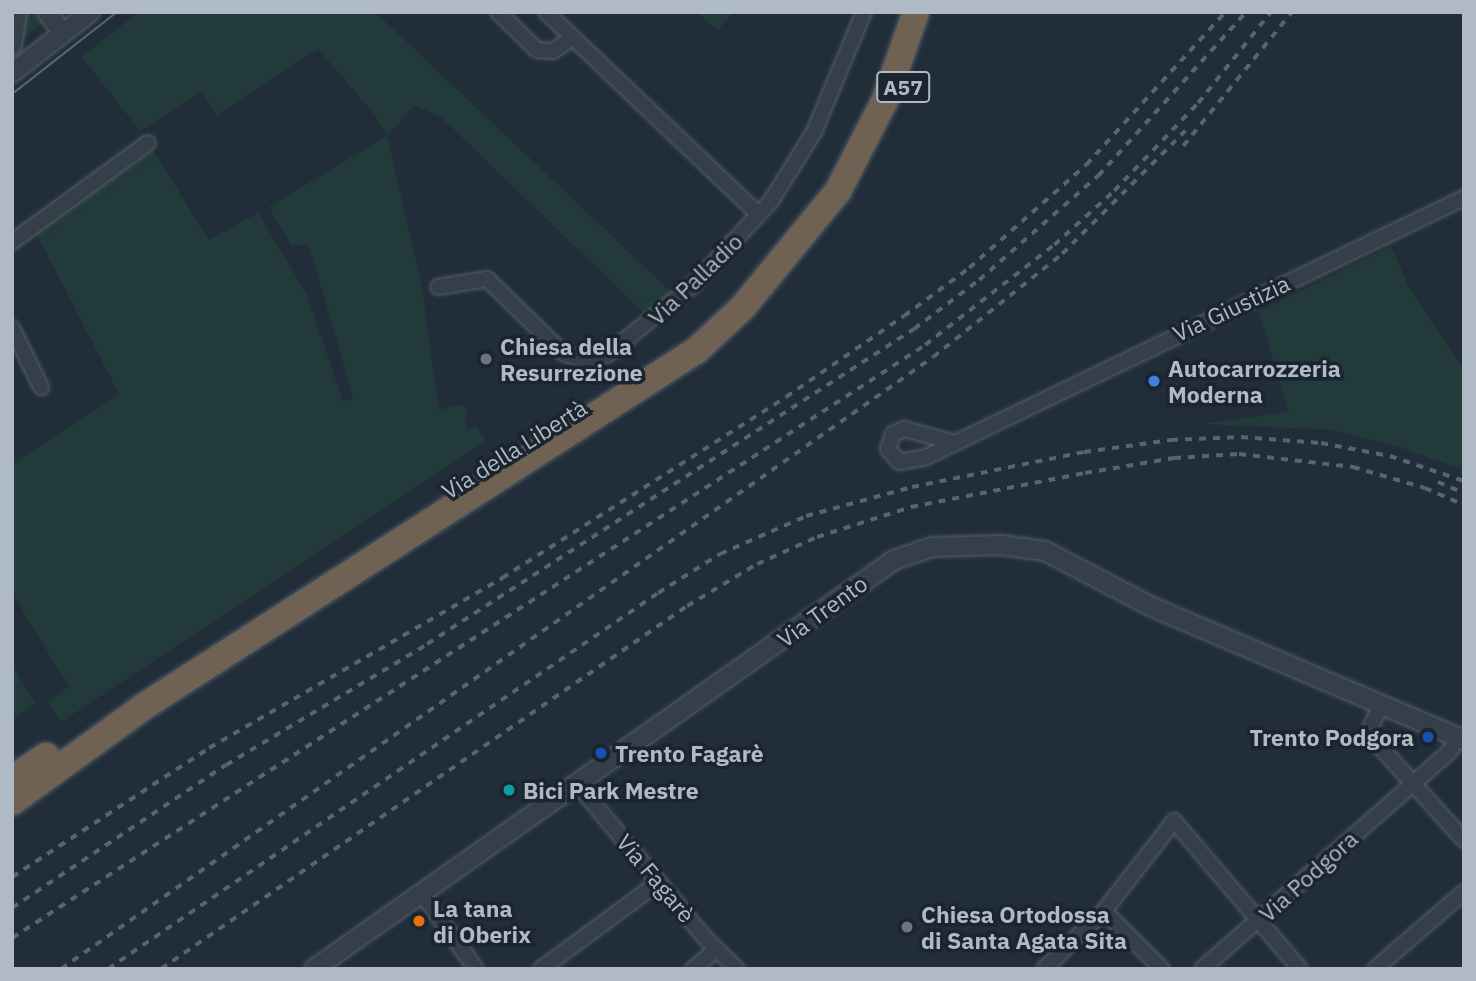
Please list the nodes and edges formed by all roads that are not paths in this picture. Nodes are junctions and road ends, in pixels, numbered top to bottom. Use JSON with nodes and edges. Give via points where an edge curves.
{"nodes":[{"id":1,"x":17,"y":12,"type":"edge"},
{"id":2,"x":47,"y":12,"type":"edge"},
{"id":3,"x":90,"y":12,"type":"edge"},
{"id":4,"x":498,"y":12,"type":"edge"},
{"id":5,"x":546,"y":12,"type":"edge"},
{"id":6,"x":864,"y":12,"type":"edge"},
{"id":7,"x":901,"y":12,"type":"edge"},
{"id":8,"x":916,"y":12,"type":"edge"},
{"id":9,"x":933,"y":12,"type":"edge"},
{"id":10,"x":64,"y":33,"type":"junction"},
{"id":11,"x":572,"y":38,"type":"junction"},
{"id":12,"x":12,"y":46,"type":"edge"},
{"id":13,"x":12,"y":73,"type":"edge"},
{"id":14,"x":148,"y":143,"type":"dead end"},
{"id":15,"x":859,"y":155,"type":"junction"},
{"id":16,"x":1464,"y":198,"type":"edge"},
{"id":17,"x":759,"y":215,"type":"junction"},
{"id":18,"x":12,"y":242,"type":"edge"},
{"id":19,"x":438,"y":287,"type":"dead end"},
{"id":20,"x":12,"y":328,"type":"edge"},
{"id":21,"x":41,"y":387,"type":"dead end"},
{"id":22,"x":956,"y":439,"type":"dead end"},
{"id":23,"x":1380,"y":707,"type":"junction"},
{"id":24,"x":1460,"y":739,"type":"edge"},
{"id":25,"x":87,"y":745,"type":"junction"},
{"id":26,"x":12,"y":779,"type":"edge"},
{"id":27,"x":1414,"y":783,"type":"junction"},
{"id":28,"x":578,"y":785,"type":"junction"},
{"id":29,"x":12,"y":795,"type":"edge"},
{"id":30,"x":12,"y":802,"type":"edge"},
{"id":31,"x":1464,"y":839,"type":"edge"},
{"id":32,"x":659,"y":882,"type":"junction"},
{"id":33,"x":1464,"y":892,"type":"edge"},
{"id":34,"x":422,"y":894,"type":"junction"},
{"id":35,"x":1104,"y":911,"type":"junction"},
{"id":36,"x":1259,"y":920,"type":"junction"},
{"id":37,"x":716,"y":950,"type":"junction"},
{"id":38,"x":321,"y":967,"type":"edge"},
{"id":39,"x":476,"y":969,"type":"edge"},
{"id":40,"x":541,"y":969,"type":"edge"},
{"id":41,"x":693,"y":969,"type":"edge"},
{"id":42,"x":737,"y":969,"type":"edge"},
{"id":43,"x":1044,"y":969,"type":"edge"},
{"id":44,"x":1162,"y":969,"type":"edge"},
{"id":45,"x":1202,"y":969,"type":"edge"},
{"id":46,"x":1300,"y":969,"type":"edge"},
{"id":47,"x":1375,"y":969,"type":"edge"}],
"edges":[{"from":1,"to":12,"type":"street"},
{"from":2,"to":10,"type":"street"},
{"from":3,"to":10,"type":"street"},
{"from":4,"to":11,"type":"street","via":[[537,50],[553,51]]},
{"from":5,"to":11,"type":"street"},
{"from":6,"to":17,"type":"street","name":"Via Palladio","via":[[814,132]]},
{"from":7,"to":26,"type":"highway","name":"Via della Libertà","via":[[877,82],[822,185],[731,298],[681,342],[354,549]]},
{"from":8,"to":15,"type":"highway","via":[[885,100]]},
{"from":9,"to":15,"type":"highway","number":"A57","via":[[897,100]]},
{"from":10,"to":13,"type":"street"},
{"from":11,"to":17,"type":"street"},
{"from":14,"to":18,"type":"street"},
{"from":15,"to":25,"type":"highway","name":"Via della Libertà","via":[[799,244],[697,350]]},
{"from":16,"to":22,"type":"street","name":"Via Giustizia"},
{"from":17,"to":19,"type":"street","name":"Via Palladio","via":[[659,317],[596,360],[563,353],[487,279]]},
{"from":20,"to":21,"type":"street"},
{"from":23,"to":24,"type":"street","name":"Via Trento"},
{"from":23,"to":27,"type":"street","via":[[1369,731]]},
{"from":23,"to":28,"type":"street","name":"Via Trento","via":[[1128,596],[1045,551],[1001,545],[940,547],[894,559]]},
{"from":24,"to":27,"type":"street","name":"Via Podgora"},
{"from":25,"to":29,"type":"highway"},
{"from":25,"to":30,"type":"highway","name":"Via della Libertà"},
{"from":27,"to":31,"type":"street"},
{"from":27,"to":36,"type":"street","name":"Via Podgora"},
{"from":28,"to":32,"type":"street","name":"Via Fagarè"},
{"from":28,"to":34,"type":"street","name":"Via Trento"},
{"from":32,"to":37,"type":"street","name":"Via Fagarè"},
{"from":32,"to":40,"type":"street"},
{"from":33,"to":47,"type":"street"},
{"from":34,"to":38,"type":"street","name":"Via Trento"},
{"from":34,"to":39,"type":"street"},
{"from":35,"to":36,"type":"street","via":[[1174,821]]},
{"from":35,"to":43,"type":"street"},
{"from":35,"to":44,"type":"street"},
{"from":36,"to":45,"type":"street","name":"Via Podgora"},
{"from":36,"to":46,"type":"street"},
{"from":37,"to":41,"type":"street"},
{"from":37,"to":42,"type":"street","name":"Via Fagarè"}]}
